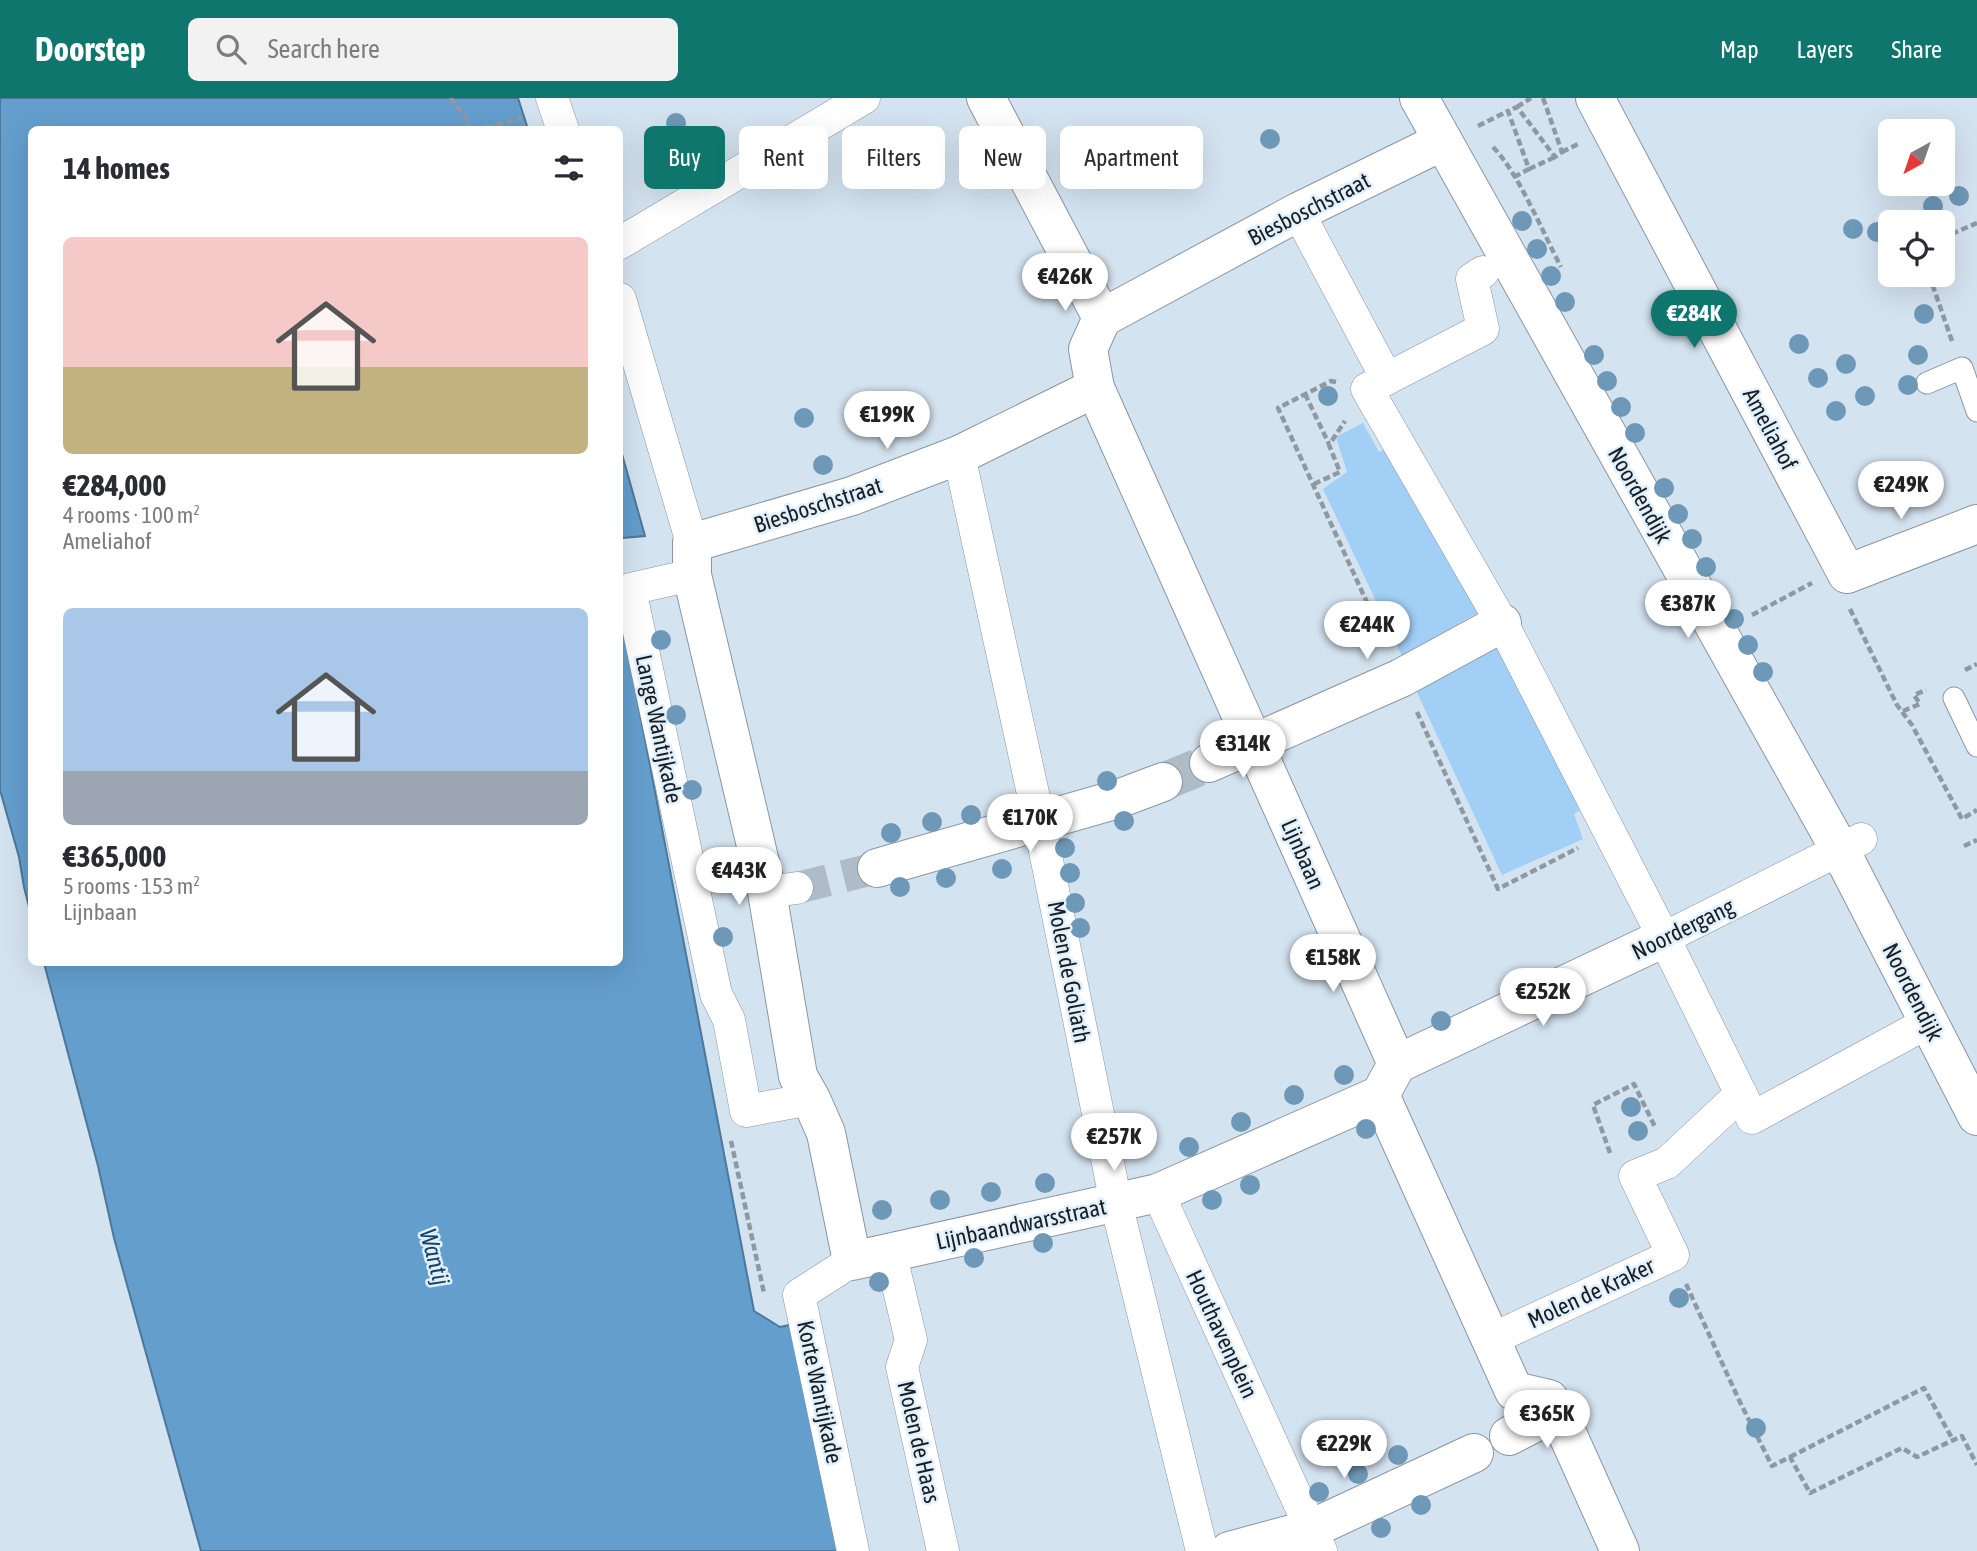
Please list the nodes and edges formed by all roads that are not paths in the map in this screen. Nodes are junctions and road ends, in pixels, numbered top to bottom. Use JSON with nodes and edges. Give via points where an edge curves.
{"nodes":[{"id":1,"x":863,"y":98,"type":"edge"},
{"id":2,"x":986,"y":98,"type":"edge"},
{"id":3,"x":1419,"y":98,"type":"edge"},
{"id":4,"x":1596,"y":98,"type":"edge"},
{"id":5,"x":1459,"y":134,"type":"junction"},
{"id":6,"x":1298,"y":212,"type":"junction"},
{"id":7,"x":623,"y":241,"type":"edge"},
{"id":8,"x":1483,"y":272,"type":"dead end"},
{"id":9,"x":623,"y":310,"type":"edge"},
{"id":10,"x":1102,"y":318,"type":"junction"},
{"id":11,"x":1927,"y":383,"type":"dead end"},
{"id":12,"x":1377,"y":384,"type":"junction"},
{"id":13,"x":1095,"y":388,"type":"junction"},
{"id":14,"x":1977,"y":411,"type":"edge"},
{"id":15,"x":959,"y":455,"type":"junction"},
{"id":16,"x":1977,"y":524,"type":"edge"},
{"id":17,"x":692,"y":559,"type":"junction"},
{"id":18,"x":1502,"y":622,"type":"junction"},
{"id":19,"x":1954,"y":698,"type":"dead end"},
{"id":20,"x":1253,"y":743,"type":"junction"},
{"id":21,"x":1977,"y":746,"type":"edge"},
{"id":22,"x":1209,"y":763,"type":"tunnel mouth"},
{"id":23,"x":1163,"y":782,"type":"tunnel mouth"},
{"id":24,"x":1039,"y":821,"type":"junction"},
{"id":25,"x":1839,"y":851,"type":"junction"},
{"id":26,"x":877,"y":868,"type":"tunnel mouth"},
{"id":27,"x":1664,"y":938,"type":"junction"},
{"id":28,"x":1912,"y":1031,"type":"dead end"},
{"id":29,"x":1388,"y":1079,"type":"junction"},
{"id":30,"x":1741,"y":1094,"type":"junction"},
{"id":31,"x":811,"y":1099,"type":"junction"},
{"id":32,"x":1977,"y":1116,"type":"edge"},
{"id":33,"x":1158,"y":1194,"type":"junction"},
{"id":34,"x":1116,"y":1203,"type":"junction"},
{"id":35,"x":890,"y":1252,"type":"junction"},
{"id":36,"x":852,"y":1261,"type":"junction"},
{"id":37,"x":1492,"y":1339,"type":"junction"},
{"id":38,"x":1557,"y":1411,"type":"junction"},
{"id":39,"x":1509,"y":1436,"type":"dead end"},
{"id":40,"x":1474,"y":1453,"type":"dead end"},
{"id":41,"x":1316,"y":1540,"type":"edge"},
{"id":42,"x":853,"y":1551,"type":"edge"},
{"id":43,"x":943,"y":1551,"type":"edge"},
{"id":44,"x":1202,"y":1551,"type":"edge"},
{"id":45,"x":1229,"y":1551,"type":"edge"},
{"id":46,"x":1620,"y":1551,"type":"edge"}],
"edges":[{"from":1,"to":7,"type":"street"},
{"from":2,"to":10,"type":"street"},
{"from":3,"to":5,"type":"street","name":"Noordendijk"},
{"from":4,"to":16,"type":"street","name":"Ameliahof","via":[[1837,586]]},
{"from":5,"to":6,"type":"street","name":"Biesboschstraat"},
{"from":5,"to":25,"type":"street","name":"Noordendijk"},
{"from":6,"to":10,"type":"street","name":"Biesboschstraat"},
{"from":6,"to":12,"type":"street"},
{"from":8,"to":12,"type":"street","via":[[1472,279],[1483,329]]},
{"from":9,"to":17,"type":"street"},
{"from":10,"to":13,"type":"street","name":"Lijnbaan","via":[[1088,349]]},
{"from":11,"to":14,"type":"lane","via":[[1962,368]]},
{"from":12,"to":18,"type":"street"},
{"from":13,"to":15,"type":"street","name":"Biesboschstraat"},
{"from":13,"to":20,"type":"street","name":"Lijnbaan"},
{"from":15,"to":17,"type":"street","name":"Biesboschstraat"},
{"from":15,"to":24,"type":"street","name":"Molen de Goliath"},
{"from":17,"to":31,"type":"street","via":[[782,890],[798,1076]]},
{"from":17,"to":31,"type":"street","name":"Lange Wantijkade","via":[[630,589],[716,994],[729,1020],[746,1111]]},
{"from":18,"to":20,"type":"street","via":[[1401,678]]},
{"from":18,"to":27,"type":"street"},
{"from":19,"to":21,"type":"lane"},
{"from":20,"to":22,"type":"street"},
{"from":20,"to":29,"type":"street","name":"Lijnbaan"},
{"from":23,"to":24,"type":"street"},
{"from":24,"to":26,"type":"street"},
{"from":24,"to":34,"type":"street","name":"Molen de Goliath"},
{"from":25,"to":27,"type":"street","name":"Noordergang"},
{"from":25,"to":32,"type":"street","name":"Noordendijk"},
{"from":27,"to":29,"type":"street","name":"Noordergang"},
{"from":27,"to":30,"type":"street"},
{"from":28,"to":30,"type":"street","via":[[1752,1118]]},
{"from":29,"to":33,"type":"street","name":"Lijnbaandwarsstraat"},
{"from":29,"to":37,"type":"street","name":"Lijnbaan"},
{"from":30,"to":37,"type":"street","name":"Molen de Kraker","via":[[1667,1163],[1635,1177],[1673,1255]]},
{"from":31,"to":36,"type":"street","via":[[826,1133]]},
{"from":33,"to":34,"type":"street","name":"Lijnbaandwarsstraat"},
{"from":33,"to":41,"type":"street","name":"Houthavenplein"},
{"from":34,"to":35,"type":"street","name":"Lijnbaandwarsstraat"},
{"from":34,"to":44,"type":"street"},
{"from":35,"to":36,"type":"street","name":"Lijnbaandwarsstraat"},
{"from":35,"to":43,"type":"street","name":"Molen de Haas","via":[[911,1340],[902,1367]]},
{"from":36,"to":42,"type":"street","name":"Korte Wantijkade","via":[[799,1295]]},
{"from":37,"to":38,"type":"street","name":"Lijnbaan","via":[[1514,1391],[1549,1399]]},
{"from":38,"to":39,"type":"street"},
{"from":38,"to":46,"type":"street"},
{"from":40,"to":41,"type":"street"},
{"from":41,"to":45,"type":"street"}]}
